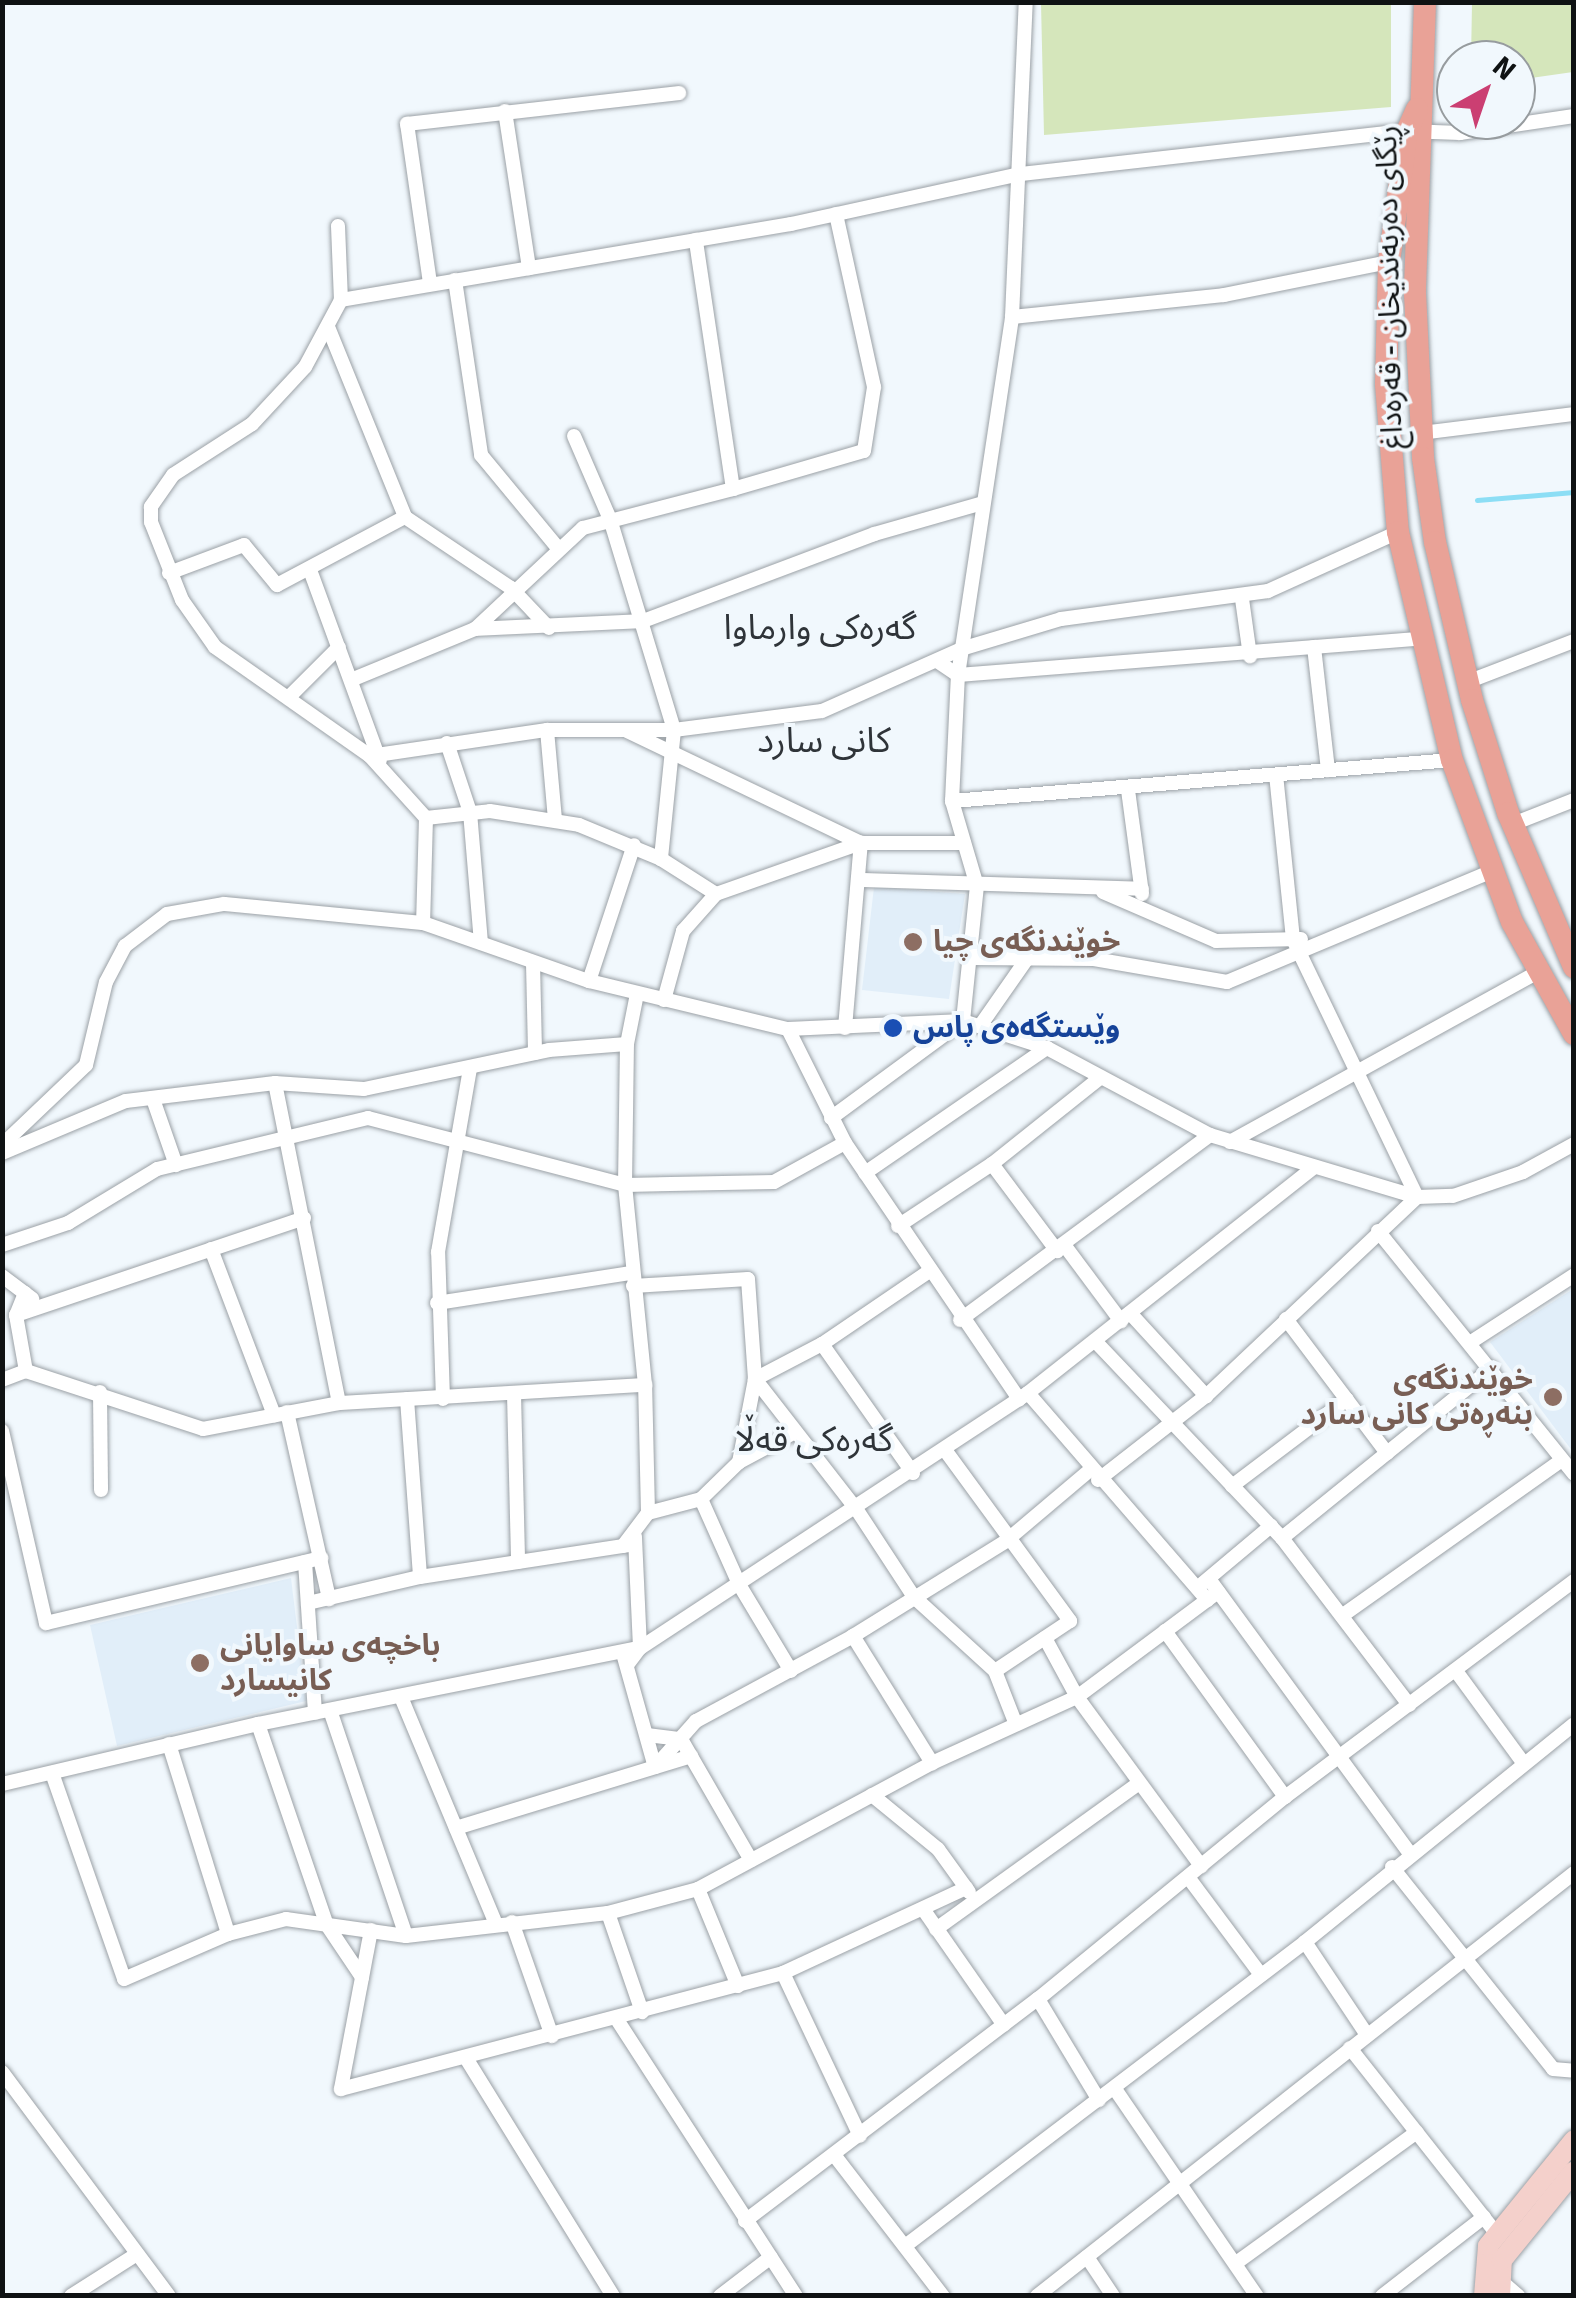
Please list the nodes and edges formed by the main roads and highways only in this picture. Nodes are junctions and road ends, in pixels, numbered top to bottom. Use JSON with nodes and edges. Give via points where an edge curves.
{"nodes":[{"id":1,"x":1425,"y":2,"type":"edge"},
{"id":2,"x":1416,"y":123,"type":"junction"},
{"id":3,"x":1430,"y":662,"type":"junction"},
{"id":4,"x":1467,"y":681,"type":"junction"},
{"id":5,"x":1440,"y":707,"type":"junction"},
{"id":6,"x":1574,"y":967,"type":"edge"},
{"id":7,"x":1574,"y":1034,"type":"edge"}],
"edges":[{"from":1,"to":2,"type":"main road","name":"ڕێگای دەربەندیخان - قەرەداغ"},
{"from":2,"to":3,"type":"main road","via":[[1388,262],[1386,384],[1398,532]]},
{"from":2,"to":4,"type":"main road","name":"ڕێگای دەربەندیخان - قەرەداغ","via":[[1421,433],[1438,559]]},
{"from":3,"to":4,"type":"main road"},
{"from":3,"to":5,"type":"main road"},
{"from":4,"to":5,"type":"main road"},
{"from":4,"to":6,"type":"main road","name":"ڕێگای دەربەندیخان - قەرەداغ","via":[[1513,824]]},
{"from":5,"to":7,"type":"main road","via":[[1492,871],[1536,973]]}]}
